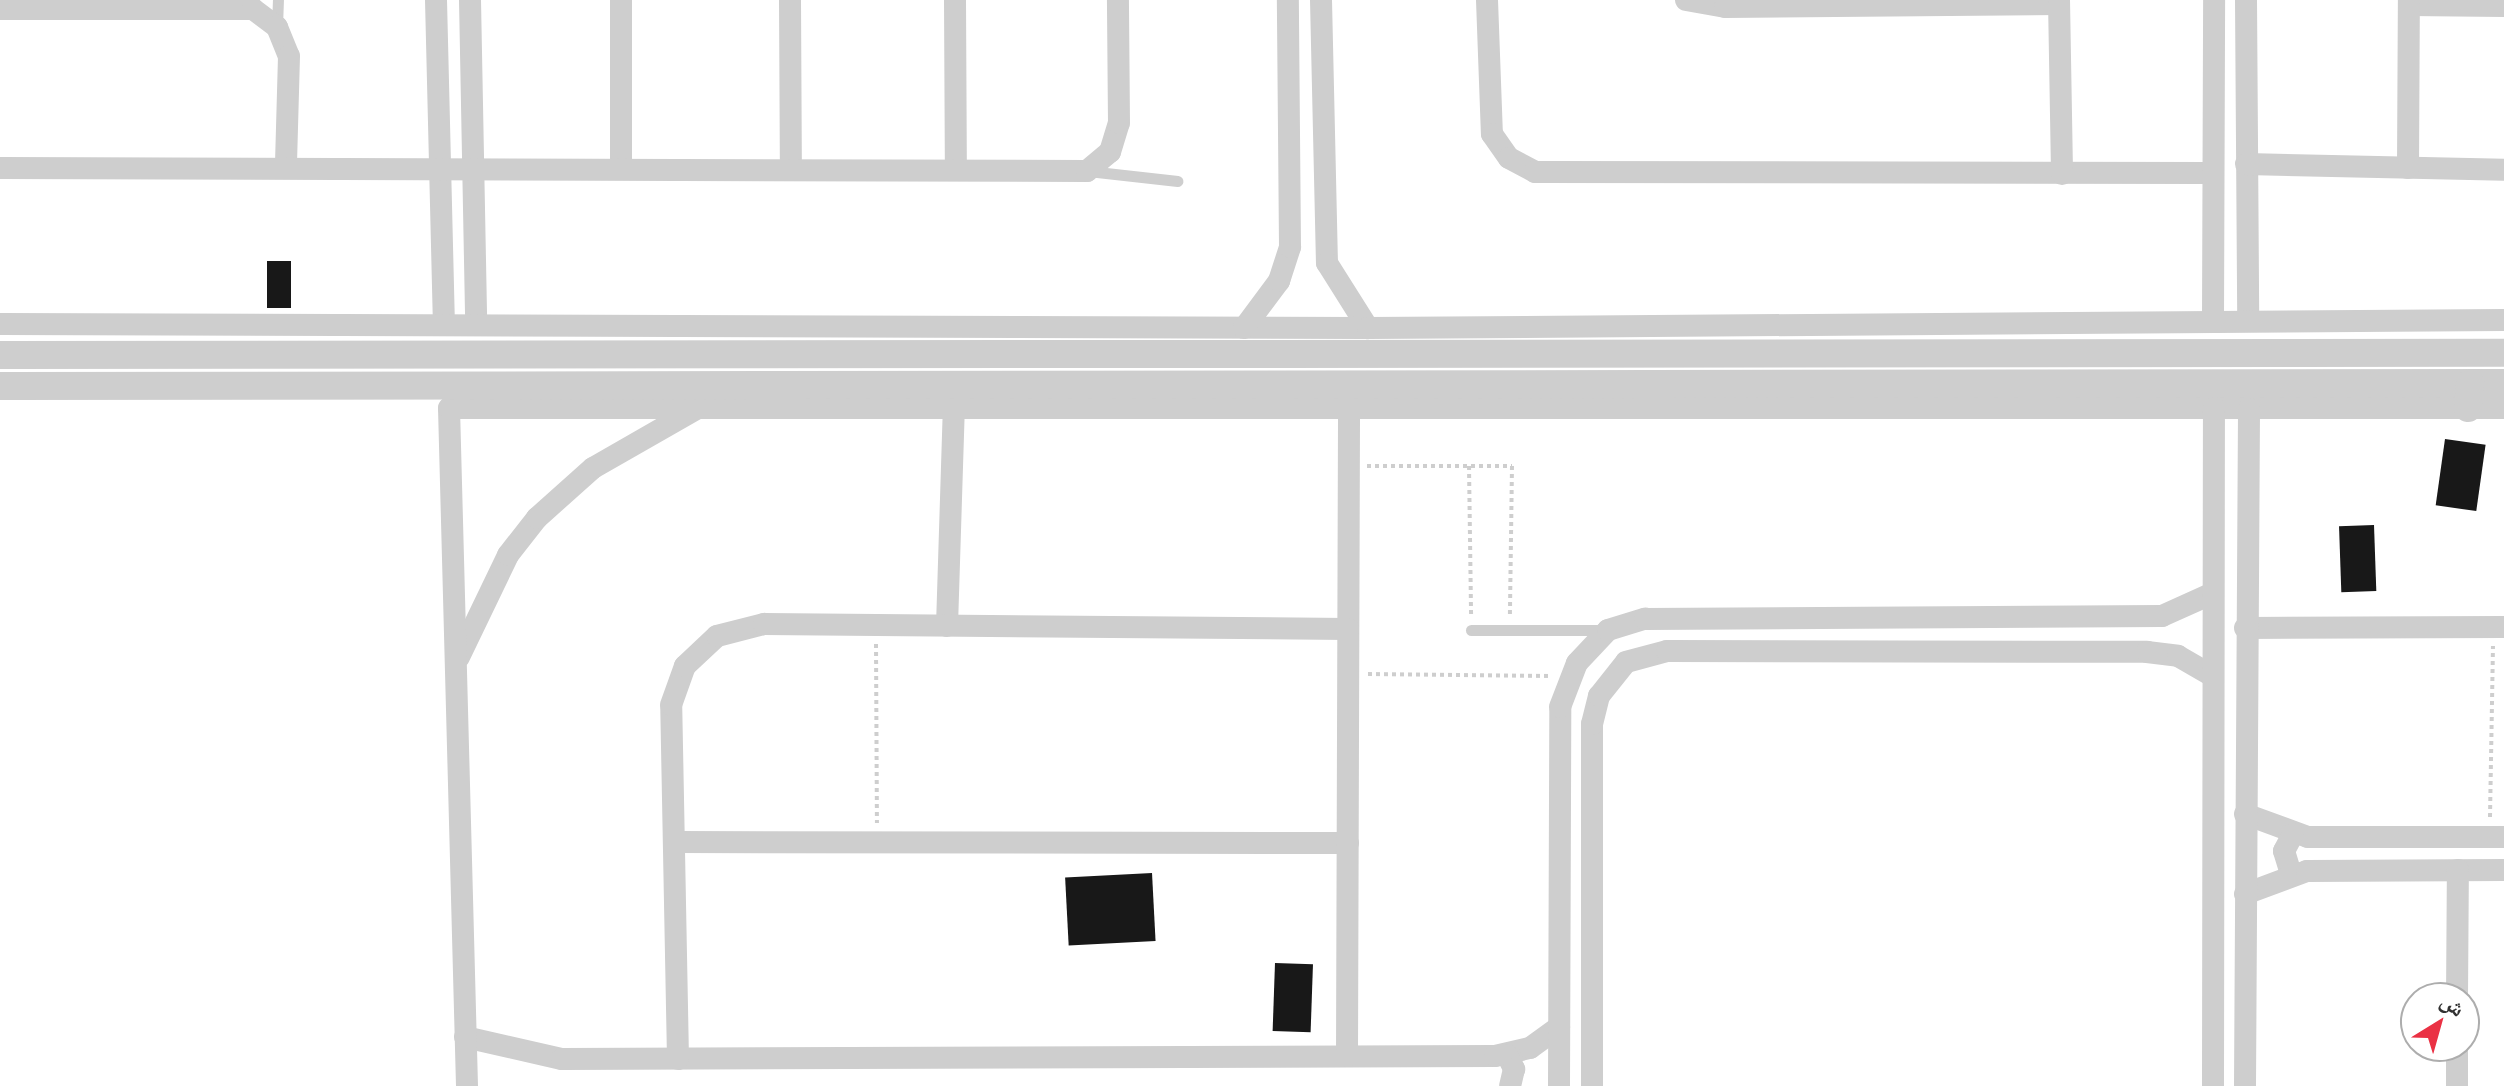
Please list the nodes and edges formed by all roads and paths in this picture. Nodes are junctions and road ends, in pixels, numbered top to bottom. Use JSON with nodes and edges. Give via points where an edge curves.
{"nodes":[{"id":1,"x":278,"y":0,"type":"edge"},
{"id":2,"x":436,"y":0,"type":"edge"},
{"id":3,"x":470,"y":0,"type":"edge"},
{"id":4,"x":621,"y":0,"type":"edge"},
{"id":5,"x":790,"y":0,"type":"edge"},
{"id":6,"x":955,"y":0,"type":"edge"},
{"id":7,"x":1118,"y":0,"type":"edge"},
{"id":8,"x":1288,"y":0,"type":"edge"},
{"id":9,"x":1321,"y":0,"type":"edge"},
{"id":10,"x":1487,"y":0,"type":"edge"},
{"id":11,"x":1686,"y":0,"type":"edge"},
{"id":12,"x":2214,"y":0,"type":"edge"},
{"id":13,"x":2246,"y":0,"type":"edge"},
{"id":14,"x":2059,"y":2,"type":"edge"},
{"id":15,"x":2409,"y":3,"type":"edge"},
{"id":16,"x":2504,"y":6,"type":"edge"},
{"id":17,"x":0,"y":9,"type":"edge"},
{"id":18,"x":277,"y":27,"type":"junction"},
{"id":19,"x":440,"y":164,"type":"junction"},
{"id":20,"x":2246,"y":164,"type":"junction"},
{"id":21,"x":473,"y":165,"type":"junction"},
{"id":22,"x":286,"y":166,"type":"junction"},
{"id":23,"x":621,"y":166,"type":"junction"},
{"id":24,"x":0,"y":168,"type":"edge"},
{"id":25,"x":791,"y":168,"type":"junction"},
{"id":26,"x":2408,"y":168,"type":"junction"},
{"id":27,"x":956,"y":170,"type":"junction"},
{"id":28,"x":2504,"y":170,"type":"edge"},
{"id":29,"x":1087,"y":171,"type":"junction"},
{"id":30,"x":2213,"y":173,"type":"junction"},
{"id":31,"x":2062,"y":174,"type":"junction"},
{"id":32,"x":1177,"y":181,"type":"dead end"},
{"id":33,"x":1323,"y":183,"type":"junction"},
{"id":34,"x":1290,"y":187,"type":"junction"},
{"id":35,"x":2213,"y":320,"type":"junction"},
{"id":36,"x":2248,"y":320,"type":"junction"},
{"id":37,"x":2504,"y":320,"type":"edge"},
{"id":38,"x":476,"y":321,"type":"junction"},
{"id":39,"x":444,"y":322,"type":"junction"},
{"id":40,"x":0,"y":324,"type":"edge"},
{"id":41,"x":1244,"y":328,"type":"junction"},
{"id":42,"x":1368,"y":328,"type":"junction"},
{"id":43,"x":2504,"y":353,"type":"edge"},
{"id":44,"x":446,"y":354,"type":"junction"},
{"id":45,"x":0,"y":355,"type":"edge"},
{"id":46,"x":2504,"y":383,"type":"edge"},
{"id":47,"x":0,"y":386,"type":"edge"},
{"id":48,"x":2469,"y":395,"type":"junction"},
{"id":49,"x":448,"y":397,"type":"junction"},
{"id":50,"x":1082,"y":397,"type":"junction"},
{"id":51,"x":696,"y":408,"type":"junction"},
{"id":52,"x":954,"y":408,"type":"junction"},
{"id":53,"x":1349,"y":408,"type":"junction"},
{"id":54,"x":2214,"y":408,"type":"junction"},
{"id":55,"x":2504,"y":408,"type":"edge"},
{"id":56,"x":2249,"y":409,"type":"junction"},
{"id":57,"x":1349,"y":466,"type":"junction"},
{"id":58,"x":1469,"y":466,"type":"junction"},
{"id":59,"x":2211,"y":594,"type":"junction"},
{"id":60,"x":2162,"y":616,"type":"junction"},
{"id":61,"x":876,"y":625,"type":"junction"},
{"id":62,"x":947,"y":626,"type":"junction"},
{"id":63,"x":2499,"y":627,"type":"edge"},
{"id":64,"x":2245,"y":628,"type":"junction"},
{"id":65,"x":1348,"y":629,"type":"junction"},
{"id":66,"x":1471,"y":630,"type":"joint"},
{"id":67,"x":1510,"y":630,"type":"junction"},
{"id":68,"x":1608,"y":630,"type":"junction"},
{"id":69,"x":2163,"y":653,"type":"junction"},
{"id":70,"x":457,"y":662,"type":"junction"},
{"id":71,"x":1348,"y":674,"type":"junction"},
{"id":72,"x":1570,"y":676,"type":"junction"},
{"id":73,"x":2212,"y":676,"type":"junction"},
{"id":74,"x":2245,"y":814,"type":"junction"},
{"id":75,"x":2293,"y":834,"type":"junction"},
{"id":76,"x":2497,"y":837,"type":"edge"},
{"id":77,"x":674,"y":842,"type":"junction"},
{"id":78,"x":878,"y":843,"type":"junction"},
{"id":79,"x":1348,"y":843,"type":"junction"},
{"id":80,"x":2458,"y":870,"type":"junction"},
{"id":81,"x":2504,"y":870,"type":"edge"},
{"id":82,"x":2291,"y":874,"type":"junction"},
{"id":83,"x":2245,"y":894,"type":"junction"},
{"id":84,"x":2457,"y":982,"type":"edge"},
{"id":85,"x":1559,"y":1027,"type":"junction"},
{"id":86,"x":465,"y":1037,"type":"junction"},
{"id":87,"x":1507,"y":1055,"type":"junction"},
{"id":88,"x":1347,"y":1056,"type":"junction"},
{"id":89,"x":678,"y":1059,"type":"junction"},
{"id":90,"x":2457,"y":1062,"type":"edge"},
{"id":91,"x":467,"y":1086,"type":"edge"},
{"id":92,"x":1510,"y":1086,"type":"edge"},
{"id":93,"x":1559,"y":1086,"type":"edge"},
{"id":94,"x":1592,"y":1086,"type":"edge"},
{"id":95,"x":2213,"y":1086,"type":"edge"},
{"id":96,"x":2245,"y":1086,"type":"edge"},
{"id":97,"x":2457,"y":1086,"type":"edge"}],
"edges":[{"from":1,"to":18,"type":"lane"},
{"from":2,"to":19,"type":"street"},
{"from":3,"to":21,"type":"street"},
{"from":4,"to":23,"type":"street"},
{"from":5,"to":25,"type":"street"},
{"from":6,"to":27,"type":"street"},
{"from":7,"to":29,"type":"street","via":[[1119,123],[1110,152]]},
{"from":8,"to":34,"type":"street"},
{"from":9,"to":33,"type":"street"},
{"from":10,"to":31,"type":"street","via":[[1492,134],[1509,158],[1535,172]]},
{"from":11,"to":14,"type":"street","via":[[1725,7]]},
{"from":12,"to":30,"type":"street"},
{"from":13,"to":20,"type":"street"},
{"from":14,"to":31,"type":"street"},
{"from":15,"to":16,"type":"street"},
{"from":15,"to":26,"type":"street"},
{"from":17,"to":18,"type":"street","via":[[222,6],[253,9]]},
{"from":18,"to":22,"type":"street","via":[[289,56]]},
{"from":19,"to":21,"type":"street"},
{"from":19,"to":22,"type":"street"},
{"from":19,"to":39,"type":"street"},
{"from":20,"to":26,"type":"street"},
{"from":20,"to":36,"type":"street"},
{"from":21,"to":23,"type":"street"},
{"from":21,"to":38,"type":"street"},
{"from":22,"to":24,"type":"street"},
{"from":23,"to":25,"type":"street"},
{"from":25,"to":27,"type":"street"},
{"from":26,"to":28,"type":"street"},
{"from":27,"to":29,"type":"street"},
{"from":29,"to":32,"type":"lane"},
{"from":30,"to":31,"type":"street"},
{"from":30,"to":35,"type":"street"},
{"from":33,"to":34,"type":"street"},
{"from":33,"to":42,"type":"street","via":[[1327,263]]},
{"from":34,"to":41,"type":"street","via":[[1286,266]]},
{"from":35,"to":36,"type":"street"},
{"from":35,"to":42,"type":"street"},
{"from":36,"to":37,"type":"street"},
{"from":38,"to":39,"type":"street"},
{"from":38,"to":41,"type":"street"},
{"from":39,"to":40,"type":"street"},
{"from":41,"to":42,"type":"street"},
{"from":43,"to":44,"type":"street"},
{"from":44,"to":45,"type":"street"},
{"from":44,"to":49,"type":"street"},
{"from":46,"to":48,"type":"street"},
{"from":47,"to":49,"type":"street"},
{"from":48,"to":50,"type":"street"},
{"from":48,"to":55,"type":"street"},
{"from":48,"to":56,"type":"street"},
{"from":49,"to":50,"type":"street"},
{"from":49,"to":51,"type":"street"},
{"from":49,"to":70,"type":"street"},
{"from":50,"to":52,"type":"street"},
{"from":50,"to":53,"type":"street"},
{"from":51,"to":52,"type":"street"},
{"from":51,"to":70,"type":"street","via":[[593,468],[537,518],[508,555]]},
{"from":52,"to":62,"type":"street"},
{"from":53,"to":54,"type":"street"},
{"from":53,"to":57,"type":"street"},
{"from":54,"to":56,"type":"street"},
{"from":54,"to":59,"type":"street"},
{"from":56,"to":64,"type":"street"},
{"from":57,"to":58,"type":"path"},
{"from":57,"to":65,"type":"street"},
{"from":58,"to":66,"type":"path"},
{"from":58,"to":67,"type":"path","via":[[1512,466]]},
{"from":59,"to":60,"type":"street"},
{"from":59,"to":73,"type":"street"},
{"from":60,"to":68,"type":"street","via":[[1645,619]]},
{"from":60,"to":69,"type":"street","via":[[2169,634]]},
{"from":61,"to":62,"type":"street"},
{"from":61,"to":77,"type":"street","via":[[748,625],[694,654],[671,705]]},
{"from":61,"to":78,"type":"path"},
{"from":62,"to":65,"type":"street"},
{"from":63,"to":64,"type":"street"},
{"from":63,"to":76,"type":"path"},
{"from":64,"to":74,"type":"street"},
{"from":65,"to":71,"type":"street"},
{"from":66,"to":67,"type":"lane"},
{"from":67,"to":68,"type":"lane"},
{"from":68,"to":72,"type":"street"},
{"from":69,"to":73,"type":"street"},
{"from":69,"to":94,"type":"street","via":[[1667,651],[1626,662],[1599,696],[1592,724]]},
{"from":70,"to":86,"type":"street"},
{"from":71,"to":72,"type":"path"},
{"from":71,"to":79,"type":"street"},
{"from":72,"to":85,"type":"street","via":[[1559,723]]},
{"from":73,"to":95,"type":"street"},
{"from":74,"to":75,"type":"street"},
{"from":74,"to":83,"type":"street"},
{"from":75,"to":76,"type":"street"},
{"from":75,"to":82,"type":"street","via":[[2284,851]]},
{"from":77,"to":78,"type":"street"},
{"from":77,"to":89,"type":"street"},
{"from":78,"to":79,"type":"street"},
{"from":79,"to":88,"type":"street"},
{"from":80,"to":81,"type":"street"},
{"from":80,"to":82,"type":"street"},
{"from":80,"to":84,"type":"street"},
{"from":82,"to":83,"type":"street"},
{"from":83,"to":96,"type":"street"},
{"from":85,"to":87,"type":"street"},
{"from":85,"to":93,"type":"street"},
{"from":86,"to":89,"type":"street","via":[[537,1058]]},
{"from":86,"to":91,"type":"street"},
{"from":87,"to":88,"type":"street"},
{"from":87,"to":92,"type":"street","via":[[1514,1069]]},
{"from":88,"to":89,"type":"street"},
{"from":90,"to":97,"type":"street"}]}
